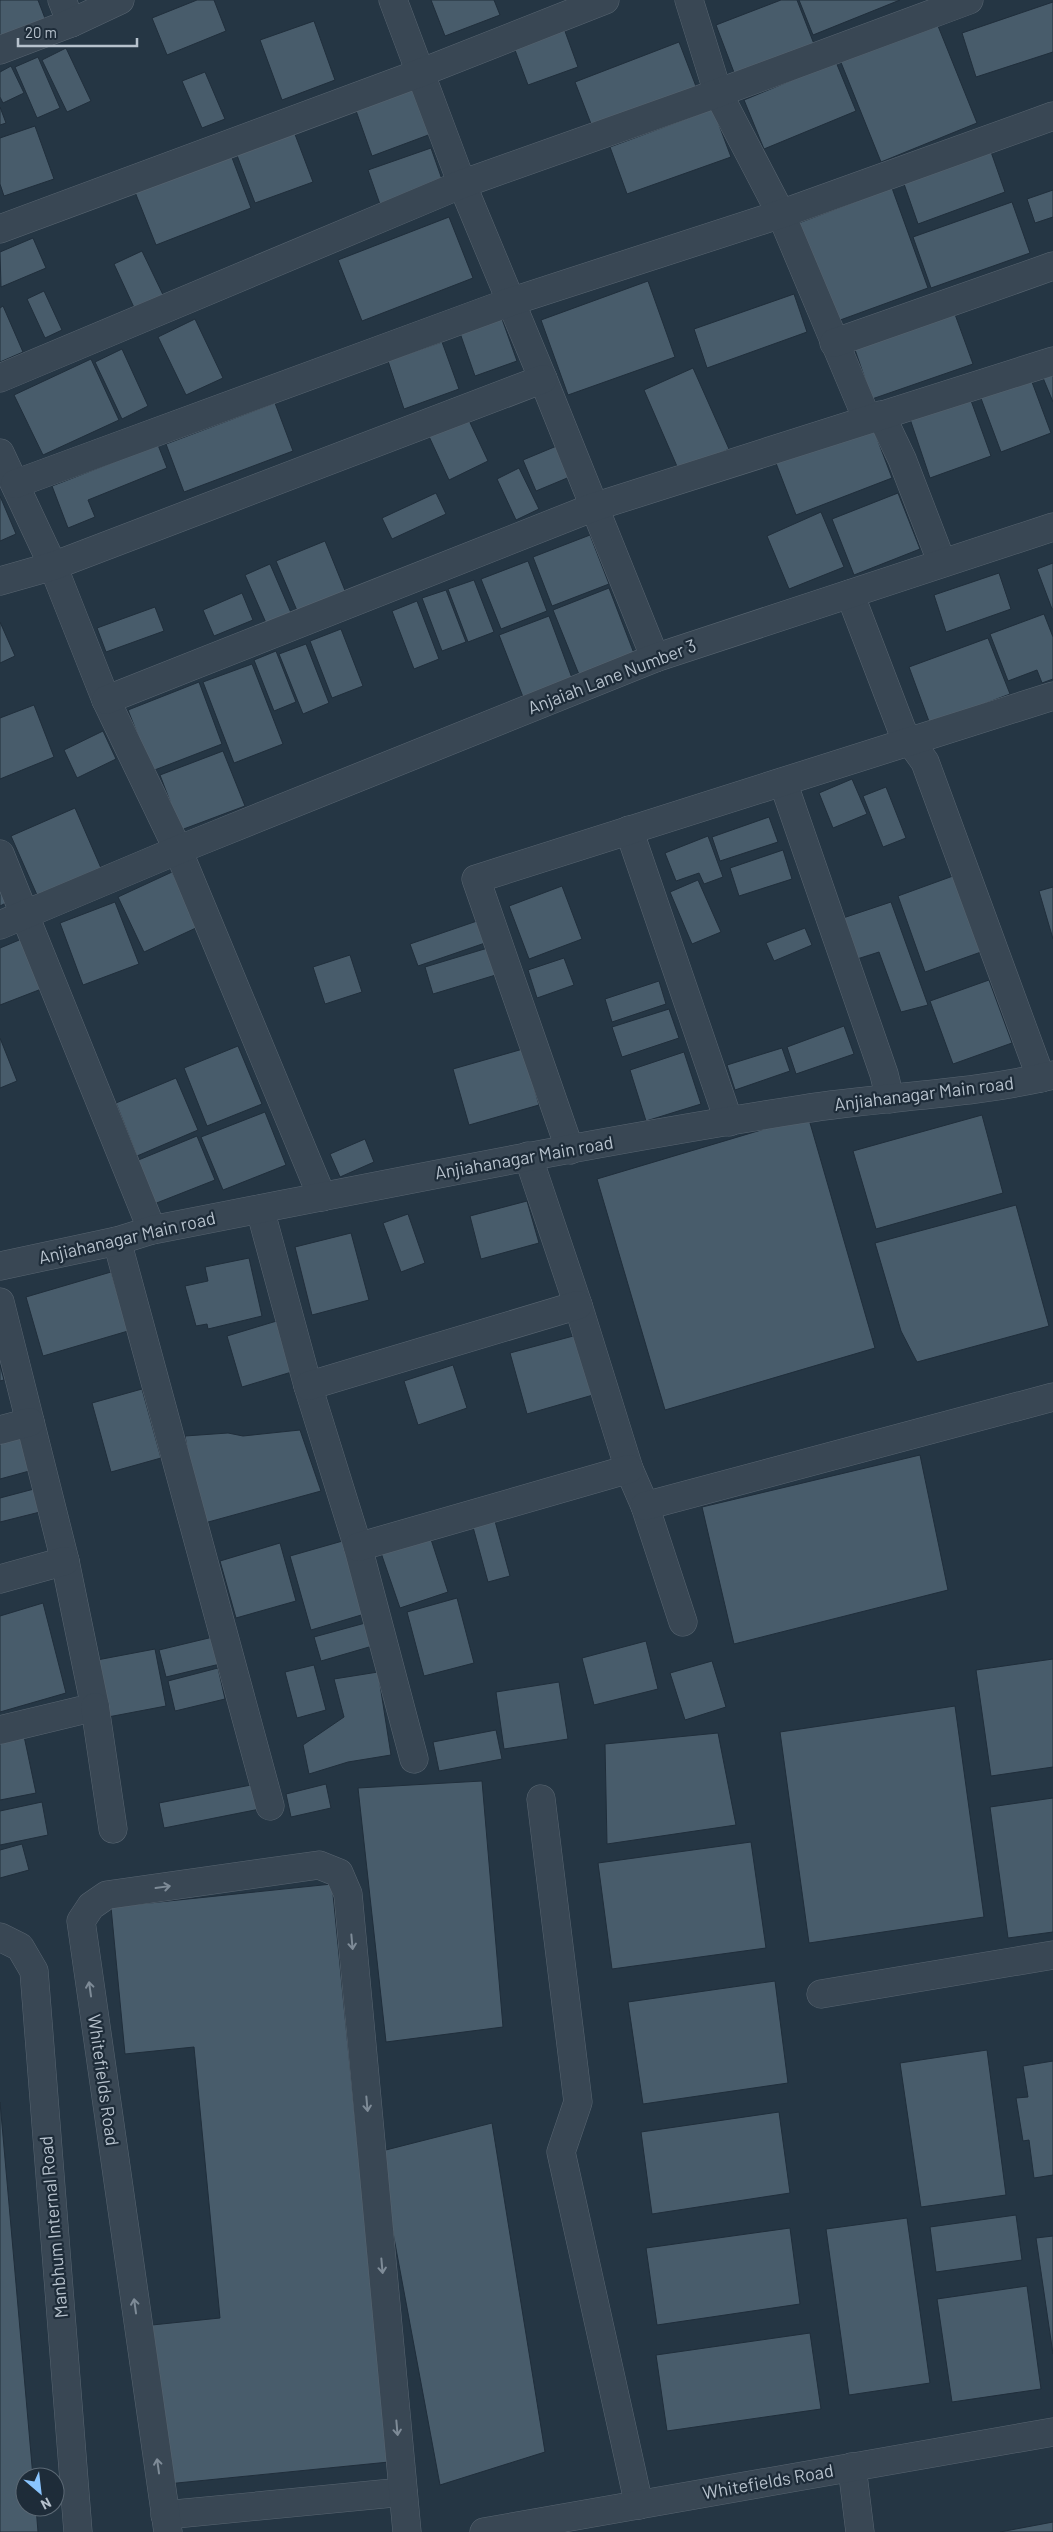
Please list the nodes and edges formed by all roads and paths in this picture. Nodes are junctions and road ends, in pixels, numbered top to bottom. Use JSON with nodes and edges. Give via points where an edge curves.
{"nodes":[{"id":1,"x":120,"y":0,"type":"edge"},
{"id":2,"x":393,"y":0,"type":"edge"},
{"id":3,"x":605,"y":0,"type":"edge"},
{"id":4,"x":689,"y":0,"type":"edge"},
{"id":5,"x":969,"y":0,"type":"edge"},
{"id":6,"x":67,"y":11,"type":"edge"},
{"id":7,"x":0,"y":50,"type":"edge"},
{"id":8,"x":420,"y":73,"type":"junction"},
{"id":9,"x":718,"y":93,"type":"junction"},
{"id":10,"x":1053,"y":116,"type":"edge"},
{"id":11,"x":462,"y":184,"type":"junction"},
{"id":12,"x":781,"y":214,"type":"junction"},
{"id":13,"x":0,"y":229,"type":"edge"},
{"id":14,"x":1053,"y":266,"type":"edge"},
{"id":15,"x":510,"y":302,"type":"junction"},
{"id":16,"x":834,"y":343,"type":"junction"},
{"id":17,"x":1053,"y":360,"type":"edge"},
{"id":18,"x":0,"y":378,"type":"edge"},
{"id":19,"x":543,"y":379,"type":"junction"},
{"id":20,"x":874,"y":417,"type":"junction"},
{"id":21,"x":0,"y":452,"type":"edge"},
{"id":22,"x":15,"y":484,"type":"junction"},
{"id":23,"x":594,"y":507,"type":"junction"},
{"id":24,"x":1053,"y":527,"type":"edge"},
{"id":25,"x":942,"y":563,"type":"junction"},
{"id":26,"x":53,"y":566,"type":"junction"},
{"id":27,"x":0,"y":581,"type":"edge"},
{"id":28,"x":850,"y":594,"type":"junction"},
{"id":29,"x":655,"y":658,"type":"junction"},
{"id":30,"x":1053,"y":696,"type":"edge"},
{"id":31,"x":106,"y":700,"type":"junction"},
{"id":32,"x":911,"y":742,"type":"junction"},
{"id":33,"x":783,"y":782,"type":"junction"},
{"id":34,"x":629,"y":830,"type":"junction"},
{"id":35,"x":178,"y":850,"type":"junction"},
{"id":36,"x":0,"y":854,"type":"edge"},
{"id":37,"x":12,"y":920,"type":"edge"},
{"id":38,"x":1047,"y":1076,"type":"edge"},
{"id":39,"x":890,"y":1099,"type":"junction"},
{"id":40,"x":729,"y":1122,"type":"junction"},
{"id":41,"x":570,"y":1150,"type":"junction"},
{"id":42,"x":528,"y":1156,"type":"junction"},
{"id":43,"x":322,"y":1197,"type":"junction"},
{"id":44,"x":260,"y":1209,"type":"junction"},
{"id":45,"x":152,"y":1230,"type":"junction"},
{"id":46,"x":117,"y":1241,"type":"junction"},
{"id":47,"x":2,"y":1261,"type":"edge"},
{"id":48,"x":0,"y":1302,"type":"edge"},
{"id":49,"x":578,"y":1305,"type":"junction"},
{"id":50,"x":308,"y":1386,"type":"junction"},
{"id":51,"x":1053,"y":1397,"type":"edge"},
{"id":52,"x":30,"y":1422,"type":"junction"},
{"id":53,"x":0,"y":1430,"type":"edge"},
{"id":54,"x":629,"y":1469,"type":"junction"},
{"id":55,"x":645,"y":1506,"type":"junction"},
{"id":56,"x":358,"y":1548,"type":"junction"},
{"id":57,"x":65,"y":1561,"type":"junction"},
{"id":58,"x":0,"y":1579,"type":"edge"},
{"id":59,"x":683,"y":1622,"type":"dead end"},
{"id":60,"x":94,"y":1707,"type":"junction"},
{"id":61,"x":0,"y":1730,"type":"edge"},
{"id":62,"x":414,"y":1759,"type":"dead end"},
{"id":63,"x":541,"y":1799,"type":"dead end"},
{"id":64,"x":270,"y":1806,"type":"dead end"},
{"id":65,"x":114,"y":1829,"type":"dead end"},
{"id":66,"x":0,"y":1937,"type":"edge"},
{"id":67,"x":1053,"y":1955,"type":"edge"},
{"id":68,"x":821,"y":1994,"type":"dead end"},
{"id":69,"x":1053,"y":2432,"type":"edge"},
{"id":70,"x":852,"y":2467,"type":"junction"},
{"id":71,"x":403,"y":2492,"type":"junction"},
{"id":72,"x":639,"y":2505,"type":"junction"},
{"id":73,"x":166,"y":2523,"type":"edge"},
{"id":74,"x":78,"y":2532,"type":"edge"},
{"id":75,"x":407,"y":2532,"type":"edge"},
{"id":76,"x":484,"y":2532,"type":"edge"},
{"id":77,"x":860,"y":2532,"type":"edge"}],
"edges":[{"from":1,"to":6,"type":"street"},
{"from":2,"to":8,"type":"street"},
{"from":3,"to":8,"type":"street"},
{"from":4,"to":9,"type":"street"},
{"from":5,"to":9,"type":"street"},
{"from":6,"to":7,"type":"street"},
{"from":8,"to":11,"type":"street"},
{"from":8,"to":13,"type":"street"},
{"from":9,"to":11,"type":"street"},
{"from":9,"to":12,"type":"street"},
{"from":10,"to":12,"type":"street"},
{"from":11,"to":15,"type":"street"},
{"from":11,"to":18,"type":"street"},
{"from":12,"to":15,"type":"street"},
{"from":12,"to":16,"type":"street"},
{"from":14,"to":16,"type":"street"},
{"from":15,"to":19,"type":"street"},
{"from":15,"to":22,"type":"street"},
{"from":16,"to":20,"type":"street"},
{"from":17,"to":20,"type":"street"},
{"from":19,"to":23,"type":"street"},
{"from":19,"to":26,"type":"street"},
{"from":20,"to":23,"type":"street"},
{"from":20,"to":25,"type":"street","via":[[902,459]]},
{"from":21,"to":22,"type":"street"},
{"from":22,"to":26,"type":"street"},
{"from":23,"to":29,"type":"street"},
{"from":23,"to":31,"type":"street"},
{"from":24,"to":25,"type":"street","name":"Anjaiah Lane Number 3"},
{"from":25,"to":28,"type":"street","name":"Anjaiah Lane Number 3"},
{"from":26,"to":27,"type":"street"},
{"from":26,"to":31,"type":"street"},
{"from":28,"to":29,"type":"street","name":"Anjaiah Lane Number 3"},
{"from":28,"to":32,"type":"street","via":[[902,730]]},
{"from":29,"to":35,"type":"street","name":"Anjaiah Lane Number 3"},
{"from":30,"to":32,"type":"street"},
{"from":31,"to":35,"type":"street"},
{"from":32,"to":33,"type":"street"},
{"from":32,"to":38,"type":"street","via":[[925,762]]},
{"from":33,"to":34,"type":"street"},
{"from":33,"to":39,"type":"street"},
{"from":34,"to":40,"type":"street"},
{"from":34,"to":41,"type":"street","via":[[476,879]]},
{"from":35,"to":37,"type":"street","name":"Anjaiah Lane Number 3"},
{"from":35,"to":43,"type":"street"},
{"from":36,"to":37,"type":"street"},
{"from":37,"to":45,"type":"street"},
{"from":38,"to":39,"type":"street","name":"Anjiahanagar Main road","via":[[1008,1086]]},
{"from":39,"to":40,"type":"street","name":"Anjiahanagar Main road","via":[[804,1108]]},
{"from":40,"to":41,"type":"street","name":"Anjiahanagar Main road"},
{"from":41,"to":42,"type":"street","name":"Anjiahanagar Main road"},
{"from":42,"to":43,"type":"street","name":"Anjiahanagar Main road"},
{"from":42,"to":49,"type":"street"},
{"from":43,"to":44,"type":"street","name":"Anjiahanagar Main road"},
{"from":44,"to":45,"type":"street","name":"Anjiahanagar Main road"},
{"from":44,"to":50,"type":"street"},
{"from":45,"to":46,"type":"street","name":"Anjiahanagar Main road"},
{"from":46,"to":47,"type":"street","name":"Anjiahanagar Main road"},
{"from":46,"to":64,"type":"street"},
{"from":48,"to":52,"type":"street"},
{"from":49,"to":50,"type":"street"},
{"from":49,"to":54,"type":"street"},
{"from":50,"to":56,"type":"street"},
{"from":51,"to":55,"type":"street"},
{"from":52,"to":53,"type":"street"},
{"from":52,"to":57,"type":"street"},
{"from":54,"to":55,"type":"street"},
{"from":54,"to":56,"type":"street"},
{"from":55,"to":59,"type":"street"},
{"from":56,"to":62,"type":"street"},
{"from":57,"to":58,"type":"street"},
{"from":57,"to":60,"type":"street"},
{"from":60,"to":61,"type":"street"},
{"from":60,"to":65,"type":"street"},
{"from":63,"to":72,"type":"street","via":[[578,2102],[562,2152]]},
{"from":66,"to":74,"type":"street","name":"Manbhum Internal Road","via":[[20,1947],[34,1971]]},
{"from":67,"to":68,"type":"street"},
{"from":69,"to":70,"type":"street","name":"Whitefields Road"},
{"from":70,"to":72,"type":"street","name":"Whitefields Road"},
{"from":70,"to":77,"type":"street"},
{"from":71,"to":73,"type":"street"},
{"from":73,"to":71,"type":"street","name":"Whitefields Road","one_way":true,"via":[[81,1921],[90,1906],[107,1895],[320,1865],[338,1873],[348,1894]]},
{"from":71,"to":75,"type":"street"},
{"from":72,"to":76,"type":"street","name":"Whitefields Road"}]}
